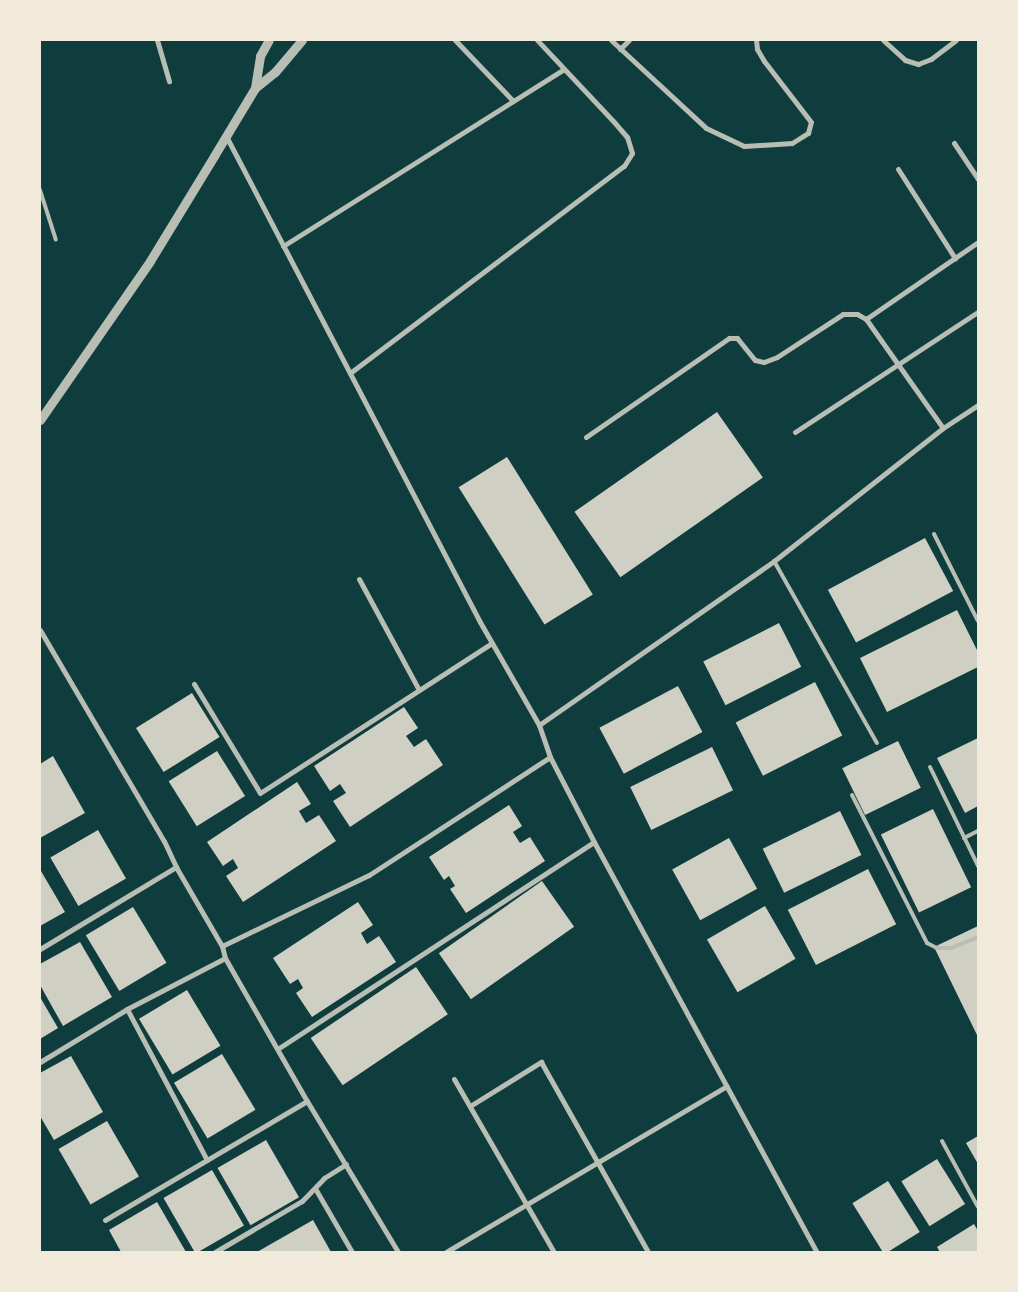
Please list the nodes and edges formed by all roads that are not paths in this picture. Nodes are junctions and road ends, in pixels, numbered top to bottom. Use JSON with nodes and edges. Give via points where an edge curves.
{"nodes":[{"id":1,"x":157,"y":40,"type":"edge"},
{"id":2,"x":269,"y":40,"type":"edge"},
{"id":3,"x":302,"y":40,"type":"edge"},
{"id":4,"x":455,"y":40,"type":"edge"},
{"id":5,"x":537,"y":40,"type":"edge"},
{"id":6,"x":611,"y":40,"type":"edge"},
{"id":7,"x":629,"y":40,"type":"edge"},
{"id":8,"x":756,"y":40,"type":"edge"},
{"id":9,"x":882,"y":40,"type":"edge"},
{"id":10,"x":956,"y":40,"type":"edge"},
{"id":11,"x":620,"y":49,"type":"junction"},
{"id":12,"x":564,"y":69,"type":"junction"},
{"id":13,"x":168,"y":81,"type":"dead end"},
{"id":14,"x":255,"y":88,"type":"junction"},
{"id":15,"x":513,"y":101,"type":"junction"},
{"id":16,"x":226,"y":136,"type":"junction"},
{"id":17,"x":954,"y":143,"type":"dead end"},
{"id":18,"x":898,"y":169,"type":"dead end"},
{"id":19,"x":978,"y":179,"type":"edge"},
{"id":20,"x":40,"y":190,"type":"edge"},
{"id":21,"x":56,"y":240,"type":"dead end"},
{"id":22,"x":978,"y":242,"type":"edge"},
{"id":23,"x":283,"y":246,"type":"junction"},
{"id":24,"x":956,"y":258,"type":"junction"},
{"id":25,"x":978,"y":312,"type":"edge"},
{"id":26,"x":866,"y":319,"type":"junction"},
{"id":27,"x":898,"y":364,"type":"junction"},
{"id":28,"x":350,"y":373,"type":"junction"},
{"id":29,"x":978,"y":404,"type":"edge"},
{"id":30,"x":40,"y":420,"type":"edge"},
{"id":31,"x":943,"y":428,"type":"junction"},
{"id":32,"x":794,"y":432,"type":"dead end"},
{"id":33,"x":586,"y":437,"type":"dead end"},
{"id":34,"x":934,"y":534,"type":"dead end"},
{"id":35,"x":774,"y":561,"type":"junction"},
{"id":36,"x":358,"y":579,"type":"dead end"},
{"id":37,"x":978,"y":621,"type":"edge"},
{"id":38,"x":40,"y":630,"type":"edge"},
{"id":39,"x":492,"y":643,"type":"junction"},
{"id":40,"x":194,"y":684,"type":"dead end"},
{"id":41,"x":419,"y":690,"type":"junction"},
{"id":42,"x":539,"y":724,"type":"junction"},
{"id":43,"x":877,"y":743,"type":"dead end"},
{"id":44,"x":550,"y":757,"type":"junction"},
{"id":45,"x":930,"y":767,"type":"dead end"},
{"id":46,"x":852,"y":795,"type":"dead end"},
{"id":47,"x":978,"y":831,"type":"edge"},
{"id":48,"x":964,"y":838,"type":"junction"},
{"id":49,"x":594,"y":842,"type":"junction"},
{"id":50,"x":978,"y":866,"type":"edge"},
{"id":51,"x":176,"y":867,"type":"junction"},
{"id":52,"x":978,"y":937,"type":"edge"},
{"id":53,"x":222,"y":946,"type":"junction"},
{"id":54,"x":40,"y":949,"type":"edge"},
{"id":55,"x":225,"y":958,"type":"junction"},
{"id":56,"x":127,"y":1009,"type":"junction"},
{"id":57,"x":279,"y":1048,"type":"junction"},
{"id":58,"x":40,"y":1062,"type":"edge"},
{"id":59,"x":454,"y":1079,"type":"dead end"},
{"id":60,"x":727,"y":1086,"type":"junction"},
{"id":61,"x":307,"y":1101,"type":"junction"},
{"id":62,"x":470,"y":1106,"type":"junction"},
{"id":63,"x":942,"y":1141,"type":"dead end"},
{"id":64,"x":207,"y":1160,"type":"junction"},
{"id":65,"x":596,"y":1163,"type":"junction"},
{"id":66,"x":346,"y":1164,"type":"junction"},
{"id":67,"x":316,"y":1190,"type":"junction"},
{"id":68,"x":527,"y":1204,"type":"junction"},
{"id":69,"x":978,"y":1207,"type":"edge"},
{"id":70,"x":105,"y":1220,"type":"dead end"},
{"id":71,"x":215,"y":1252,"type":"edge"},
{"id":72,"x":352,"y":1252,"type":"edge"},
{"id":73,"x":398,"y":1252,"type":"edge"},
{"id":74,"x":446,"y":1252,"type":"edge"},
{"id":75,"x":554,"y":1252,"type":"edge"},
{"id":76,"x":648,"y":1252,"type":"edge"},
{"id":77,"x":817,"y":1252,"type":"edge"}],
"edges":[{"from":1,"to":13,"type":"street"},
{"from":2,"to":14,"type":"street","via":[[260,56]]},
{"from":3,"to":14,"type":"street","via":[[275,72]]},
{"from":4,"to":15,"type":"street"},
{"from":5,"to":12,"type":"street"},
{"from":6,"to":11,"type":"street"},
{"from":7,"to":11,"type":"street"},
{"from":8,"to":11,"type":"street","via":[[764,61],[811,122],[808,133],[792,143],[744,146],[706,128]]},
{"from":9,"to":10,"type":"street","via":[[905,60],[918,64],[931,59]]},
{"from":12,"to":15,"type":"street"},
{"from":12,"to":28,"type":"street","via":[[627,137],[632,153],[624,166]]},
{"from":14,"to":16,"type":"street"},
{"from":15,"to":23,"type":"street"},
{"from":16,"to":23,"type":"street"},
{"from":16,"to":30,"type":"street","via":[[150,261]]},
{"from":17,"to":19,"type":"street"},
{"from":18,"to":24,"type":"street"},
{"from":20,"to":21,"type":"lane"},
{"from":22,"to":24,"type":"street"},
{"from":23,"to":28,"type":"street"},
{"from":24,"to":26,"type":"street"},
{"from":25,"to":27,"type":"street"},
{"from":26,"to":27,"type":"street"},
{"from":26,"to":33,"type":"street","via":[[857,314],[843,314],[778,357],[764,362],[755,360],[737,338],[728,338]]},
{"from":27,"to":31,"type":"street"},
{"from":27,"to":32,"type":"street"},
{"from":28,"to":39,"type":"street"},
{"from":29,"to":31,"type":"street"},
{"from":31,"to":35,"type":"street"},
{"from":34,"to":37,"type":"lane"},
{"from":35,"to":42,"type":"street"},
{"from":35,"to":43,"type":"lane"},
{"from":36,"to":41,"type":"street"},
{"from":38,"to":51,"type":"street","via":[[164,841]]},
{"from":39,"to":41,"type":"street"},
{"from":39,"to":42,"type":"street"},
{"from":40,"to":41,"type":"street","via":[[260,793]]},
{"from":42,"to":44,"type":"street"},
{"from":44,"to":49,"type":"street"},
{"from":44,"to":53,"type":"street","via":[[369,875]]},
{"from":45,"to":48,"type":"lane"},
{"from":46,"to":52,"type":"lane","via":[[927,943],[937,948],[951,948]]},
{"from":47,"to":48,"type":"lane"},
{"from":48,"to":50,"type":"lane"},
{"from":49,"to":57,"type":"street"},
{"from":49,"to":60,"type":"street"},
{"from":51,"to":53,"type":"street"},
{"from":51,"to":54,"type":"street"},
{"from":53,"to":55,"type":"street"},
{"from":55,"to":56,"type":"street"},
{"from":55,"to":57,"type":"street"},
{"from":56,"to":58,"type":"street"},
{"from":56,"to":64,"type":"street"},
{"from":57,"to":61,"type":"street"},
{"from":59,"to":62,"type":"street"},
{"from":60,"to":65,"type":"street"},
{"from":60,"to":77,"type":"street"},
{"from":61,"to":64,"type":"street"},
{"from":61,"to":66,"type":"street"},
{"from":62,"to":65,"type":"street","via":[[541,1062]]},
{"from":62,"to":68,"type":"street"},
{"from":63,"to":69,"type":"lane"},
{"from":64,"to":70,"type":"street"},
{"from":65,"to":68,"type":"street"},
{"from":65,"to":76,"type":"street"},
{"from":66,"to":67,"type":"street","via":[[324,1178]]},
{"from":66,"to":73,"type":"street"},
{"from":67,"to":71,"type":"street"},
{"from":67,"to":72,"type":"street"},
{"from":68,"to":74,"type":"street"},
{"from":68,"to":75,"type":"street"}]}
